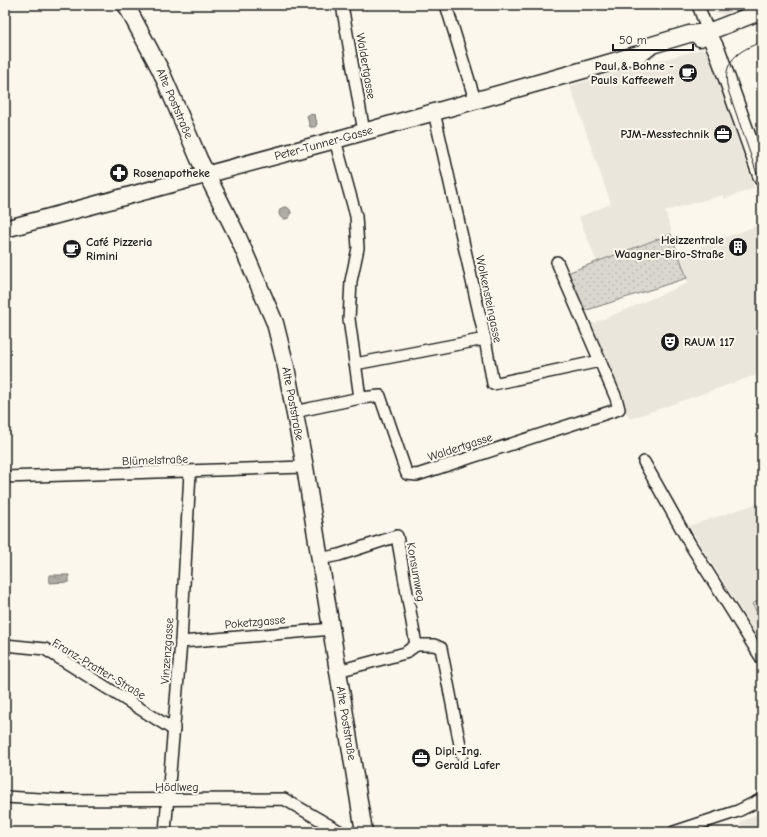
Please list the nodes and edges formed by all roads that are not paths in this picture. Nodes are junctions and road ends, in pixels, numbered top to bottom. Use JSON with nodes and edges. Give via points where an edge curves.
{"nodes":[{"id":1,"x":126,"y":5,"type":"edge"},
{"id":2,"x":342,"y":5,"type":"edge"},
{"id":3,"x":446,"y":5,"type":"edge"},
{"id":4,"x":698,"y":5,"type":"edge"},
{"id":5,"x":762,"y":11,"type":"edge"},
{"id":6,"x":708,"y":32,"type":"junction"},
{"id":7,"x":475,"y":100,"type":"junction"},
{"id":8,"x":434,"y":112,"type":"junction"},
{"id":9,"x":364,"y":132,"type":"junction"},
{"id":10,"x":335,"y":140,"type":"junction"},
{"id":11,"x":207,"y":175,"type":"junction"},
{"id":12,"x":762,"y":178,"type":"edge"},
{"id":13,"x":5,"y":229,"type":"edge"},
{"id":14,"x":557,"y":262,"type":"dead end"},
{"id":15,"x":485,"y":339,"type":"junction"},
{"id":16,"x":600,"y":361,"type":"junction"},
{"id":17,"x":355,"y":364,"type":"junction"},
{"id":18,"x":360,"y":398,"type":"junction"},
{"id":19,"x":294,"y":412,"type":"junction"},
{"id":20,"x":644,"y":462,"type":"dead end"},
{"id":21,"x":305,"y":467,"type":"junction"},
{"id":22,"x":190,"y":472,"type":"junction"},
{"id":23,"x":5,"y":477,"type":"edge"},
{"id":24,"x":319,"y":559,"type":"junction"},
{"id":25,"x":332,"y":629,"type":"junction"},
{"id":26,"x":181,"y":642,"type":"junction"},
{"id":27,"x":5,"y":645,"type":"edge"},
{"id":28,"x":416,"y":645,"type":"junction"},
{"id":29,"x":762,"y":659,"type":"edge"},
{"id":30,"x":338,"y":671,"type":"junction"},
{"id":31,"x":174,"y":730,"type":"junction"},
{"id":32,"x":462,"y":755,"type":"dead end"},
{"id":33,"x":5,"y":797,"type":"edge"},
{"id":34,"x":762,"y":799,"type":"edge"},
{"id":35,"x":168,"y":801,"type":"junction"},
{"id":36,"x":165,"y":832,"type":"edge"},
{"id":37,"x":341,"y":832,"type":"edge"},
{"id":38,"x":364,"y":832,"type":"edge"},
{"id":39,"x":674,"y":832,"type":"edge"}],
"edges":[{"from":1,"to":11,"type":"main road","name":"Alte Poststraße","via":[[160,69]]},
{"from":2,"to":9,"type":"street","name":"Waldertgasse"},
{"from":3,"to":7,"type":"street"},
{"from":4,"to":6,"type":"street"},
{"from":5,"to":6,"type":"main road","name":"Peter-Tunner-Gasse"},
{"from":6,"to":7,"type":"main road","name":"Peter-Tunner-Gasse","via":[[692,44],[656,55],[642,53]]},
{"from":6,"to":12,"type":"main road","via":[[718,53]]},
{"from":7,"to":8,"type":"main road","name":"Peter-Tunner-Gasse"},
{"from":8,"to":9,"type":"main road","name":"Peter-Tunner-Gasse"},
{"from":8,"to":15,"type":"street","name":"Wolkensteingasse"},
{"from":9,"to":10,"type":"main road","name":"Peter-Tunner-Gasse"},
{"from":10,"to":11,"type":"main road","name":"Peter-Tunner-Gasse"},
{"from":10,"to":17,"type":"street","via":[[356,216],[358,248],[351,281],[348,320]]},
{"from":11,"to":13,"type":"main road","name":"Peter-Tunner-Gasse"},
{"from":11,"to":19,"type":"main road","name":"Alte Poststraße","via":[[238,237],[275,323]]},
{"from":14,"to":16,"type":"street"},
{"from":15,"to":16,"type":"street","name":"Wolkensteingasse","via":[[493,384]]},
{"from":15,"to":17,"type":"street"},
{"from":16,"to":18,"type":"street","name":"Waldertgasse","via":[[619,409],[417,475],[407,474],[380,396]]},
{"from":17,"to":18,"type":"street"},
{"from":18,"to":19,"type":"street","name":"Waldertgasse"},
{"from":19,"to":21,"type":"main road","name":"Alte Poststraße"},
{"from":20,"to":29,"type":"street","via":[[694,550]]},
{"from":21,"to":22,"type":"street","name":"Blümelstraße"},
{"from":21,"to":24,"type":"main road","name":"Alte Poststraße"},
{"from":22,"to":23,"type":"street","name":"Blümelstraße"},
{"from":22,"to":26,"type":"street","name":"Vinzenzgasse"},
{"from":24,"to":25,"type":"main road","name":"Alte Poststraße"},
{"from":24,"to":28,"type":"street","name":"Konsumweg","via":[[340,555],[397,536]]},
{"from":25,"to":26,"type":"street","name":"Poketzgasse"},
{"from":25,"to":30,"type":"main road","name":"Alte Poststraße"},
{"from":26,"to":31,"type":"street","name":"Vinzenzgasse"},
{"from":27,"to":31,"type":"street","name":"Franz-Pratter-Straße","via":[[45,649]]},
{"from":28,"to":30,"type":"street","via":[[405,654]]},
{"from":28,"to":32,"type":"street","via":[[434,645],[440,648]]},
{"from":30,"to":38,"type":"main road","name":"Alte Poststraße"},
{"from":31,"to":35,"type":"street","name":"Vinzenzgasse"},
{"from":33,"to":35,"type":"street","name":"Hödlweg"},
{"from":34,"to":39,"type":"street"},
{"from":35,"to":36,"type":"street","name":"Vinzenzgasse"},
{"from":35,"to":37,"type":"street","name":"Hödlweg","via":[[284,799]]}]}
